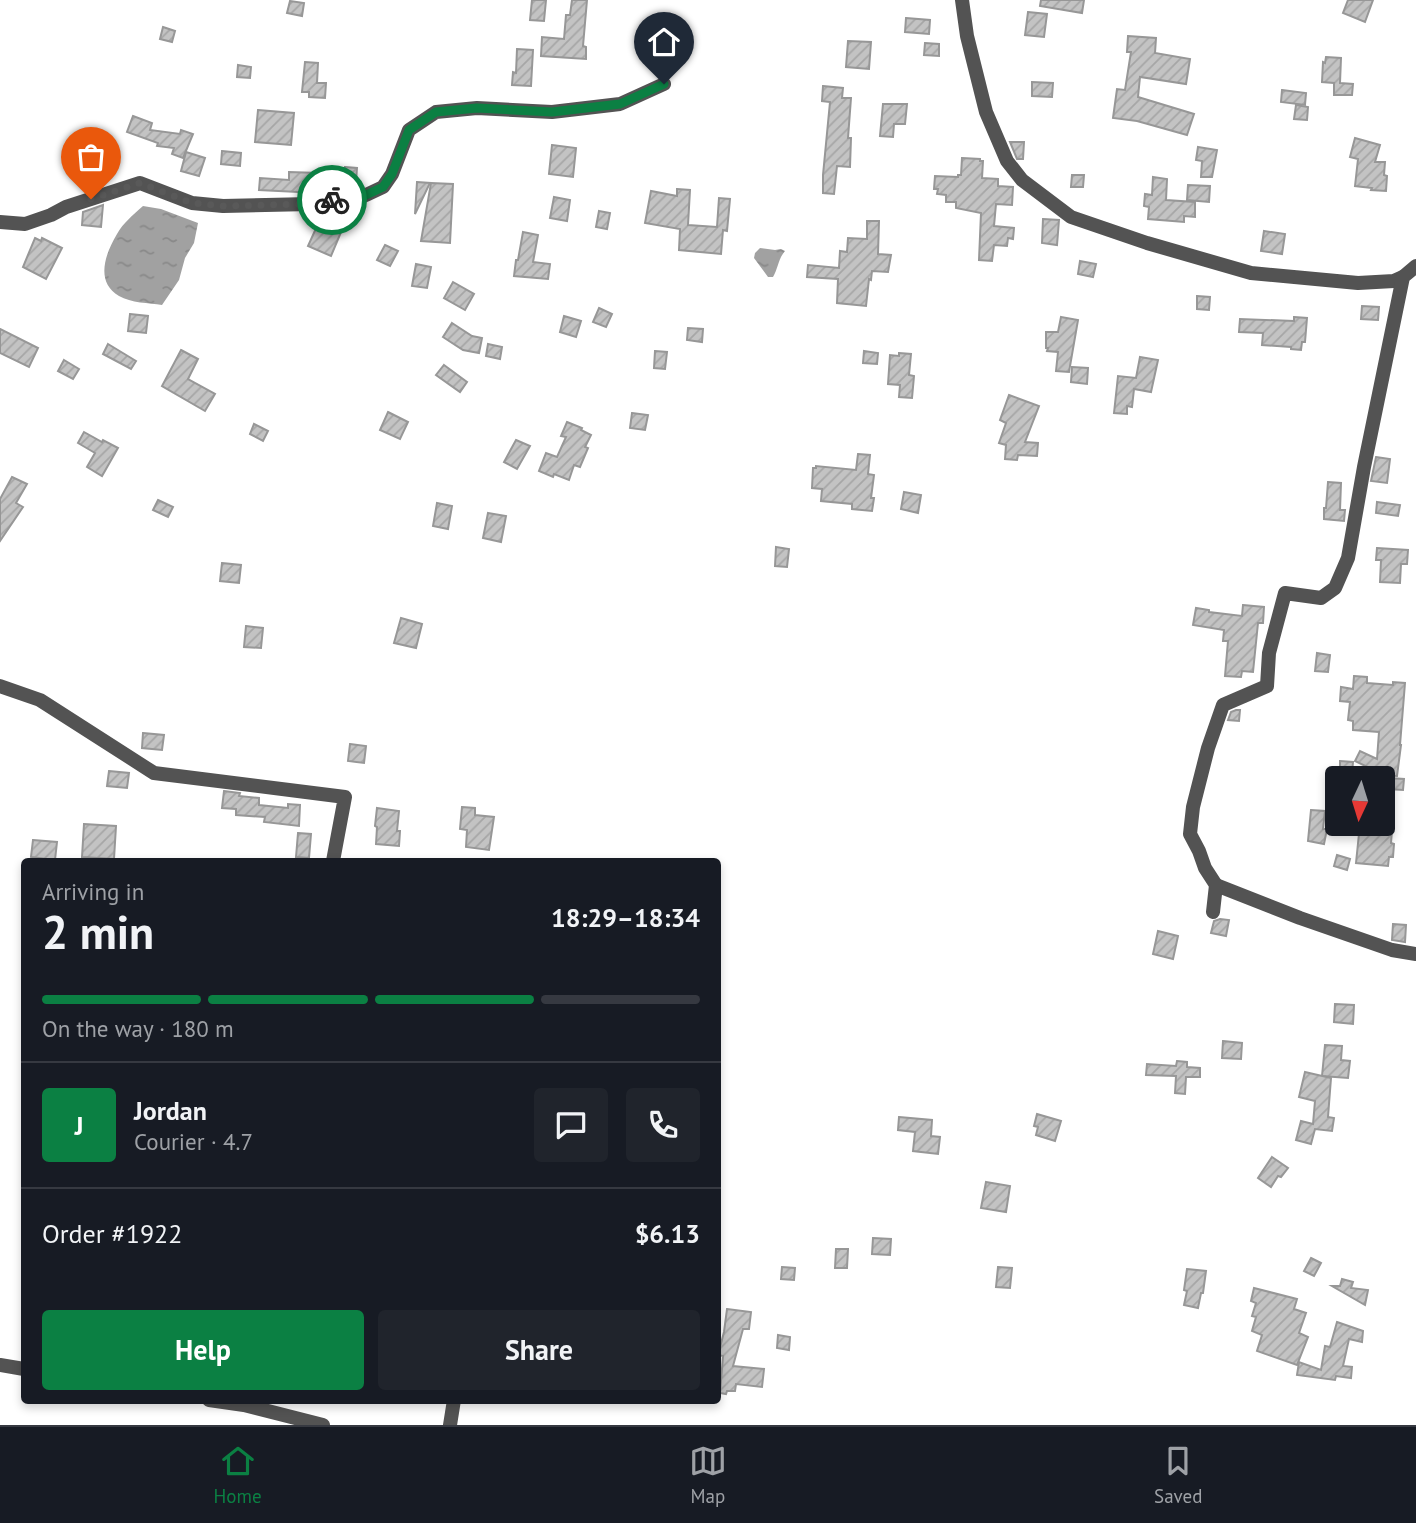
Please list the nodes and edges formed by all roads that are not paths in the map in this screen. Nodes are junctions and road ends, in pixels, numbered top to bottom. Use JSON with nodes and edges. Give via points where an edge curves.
{"nodes":[{"id":1,"x":962,"y":0,"type":"edge"},
{"id":2,"x":664,"y":84,"type":"dead end"},
{"id":3,"x":0,"y":222,"type":"edge"},
{"id":4,"x":1416,"y":266,"type":"edge"},
{"id":5,"x":1403,"y":277,"type":"junction"},
{"id":6,"x":0,"y":686,"type":"edge"},
{"id":7,"x":334,"y":858,"type":"edge"},
{"id":8,"x":1216,"y":885,"type":"junction"},
{"id":9,"x":1213,"y":912,"type":"dead end"},
{"id":10,"x":1416,"y":954,"type":"edge"},
{"id":11,"x":0,"y":1364,"type":"edge"},
{"id":12,"x":21,"y":1368,"type":"edge"},
{"id":13,"x":237,"y":1404,"type":"edge"},
{"id":14,"x":453,"y":1404,"type":"edge"},
{"id":15,"x":323,"y":1425,"type":"edge"},
{"id":16,"x":450,"y":1425,"type":"edge"}],
"edges":[{"from":1,"to":5,"type":"street","via":[[986,112],[1007,161],[1022,180],[1071,217],[1251,272],[1358,283]]},
{"from":2,"to":3,"type":"street","via":[[620,104],[552,112],[477,108],[436,112],[409,130],[392,174],[383,187],[366,195],[311,204],[223,206],[192,203],[140,183],[25,224]]},
{"from":4,"to":5,"type":"street"},
{"from":5,"to":8,"type":"street","via":[[1348,558],[1335,588],[1321,598],[1285,593],[1269,653],[1267,686],[1223,705],[1208,748],[1191,834]]},
{"from":6,"to":7,"type":"street","via":[[40,701],[154,773],[345,797]]},
{"from":8,"to":9,"type":"street"},
{"from":8,"to":10,"type":"street","via":[[1392,950]]},
{"from":11,"to":12,"type":"street"},
{"from":13,"to":15,"type":"street"},
{"from":14,"to":16,"type":"street"}]}
